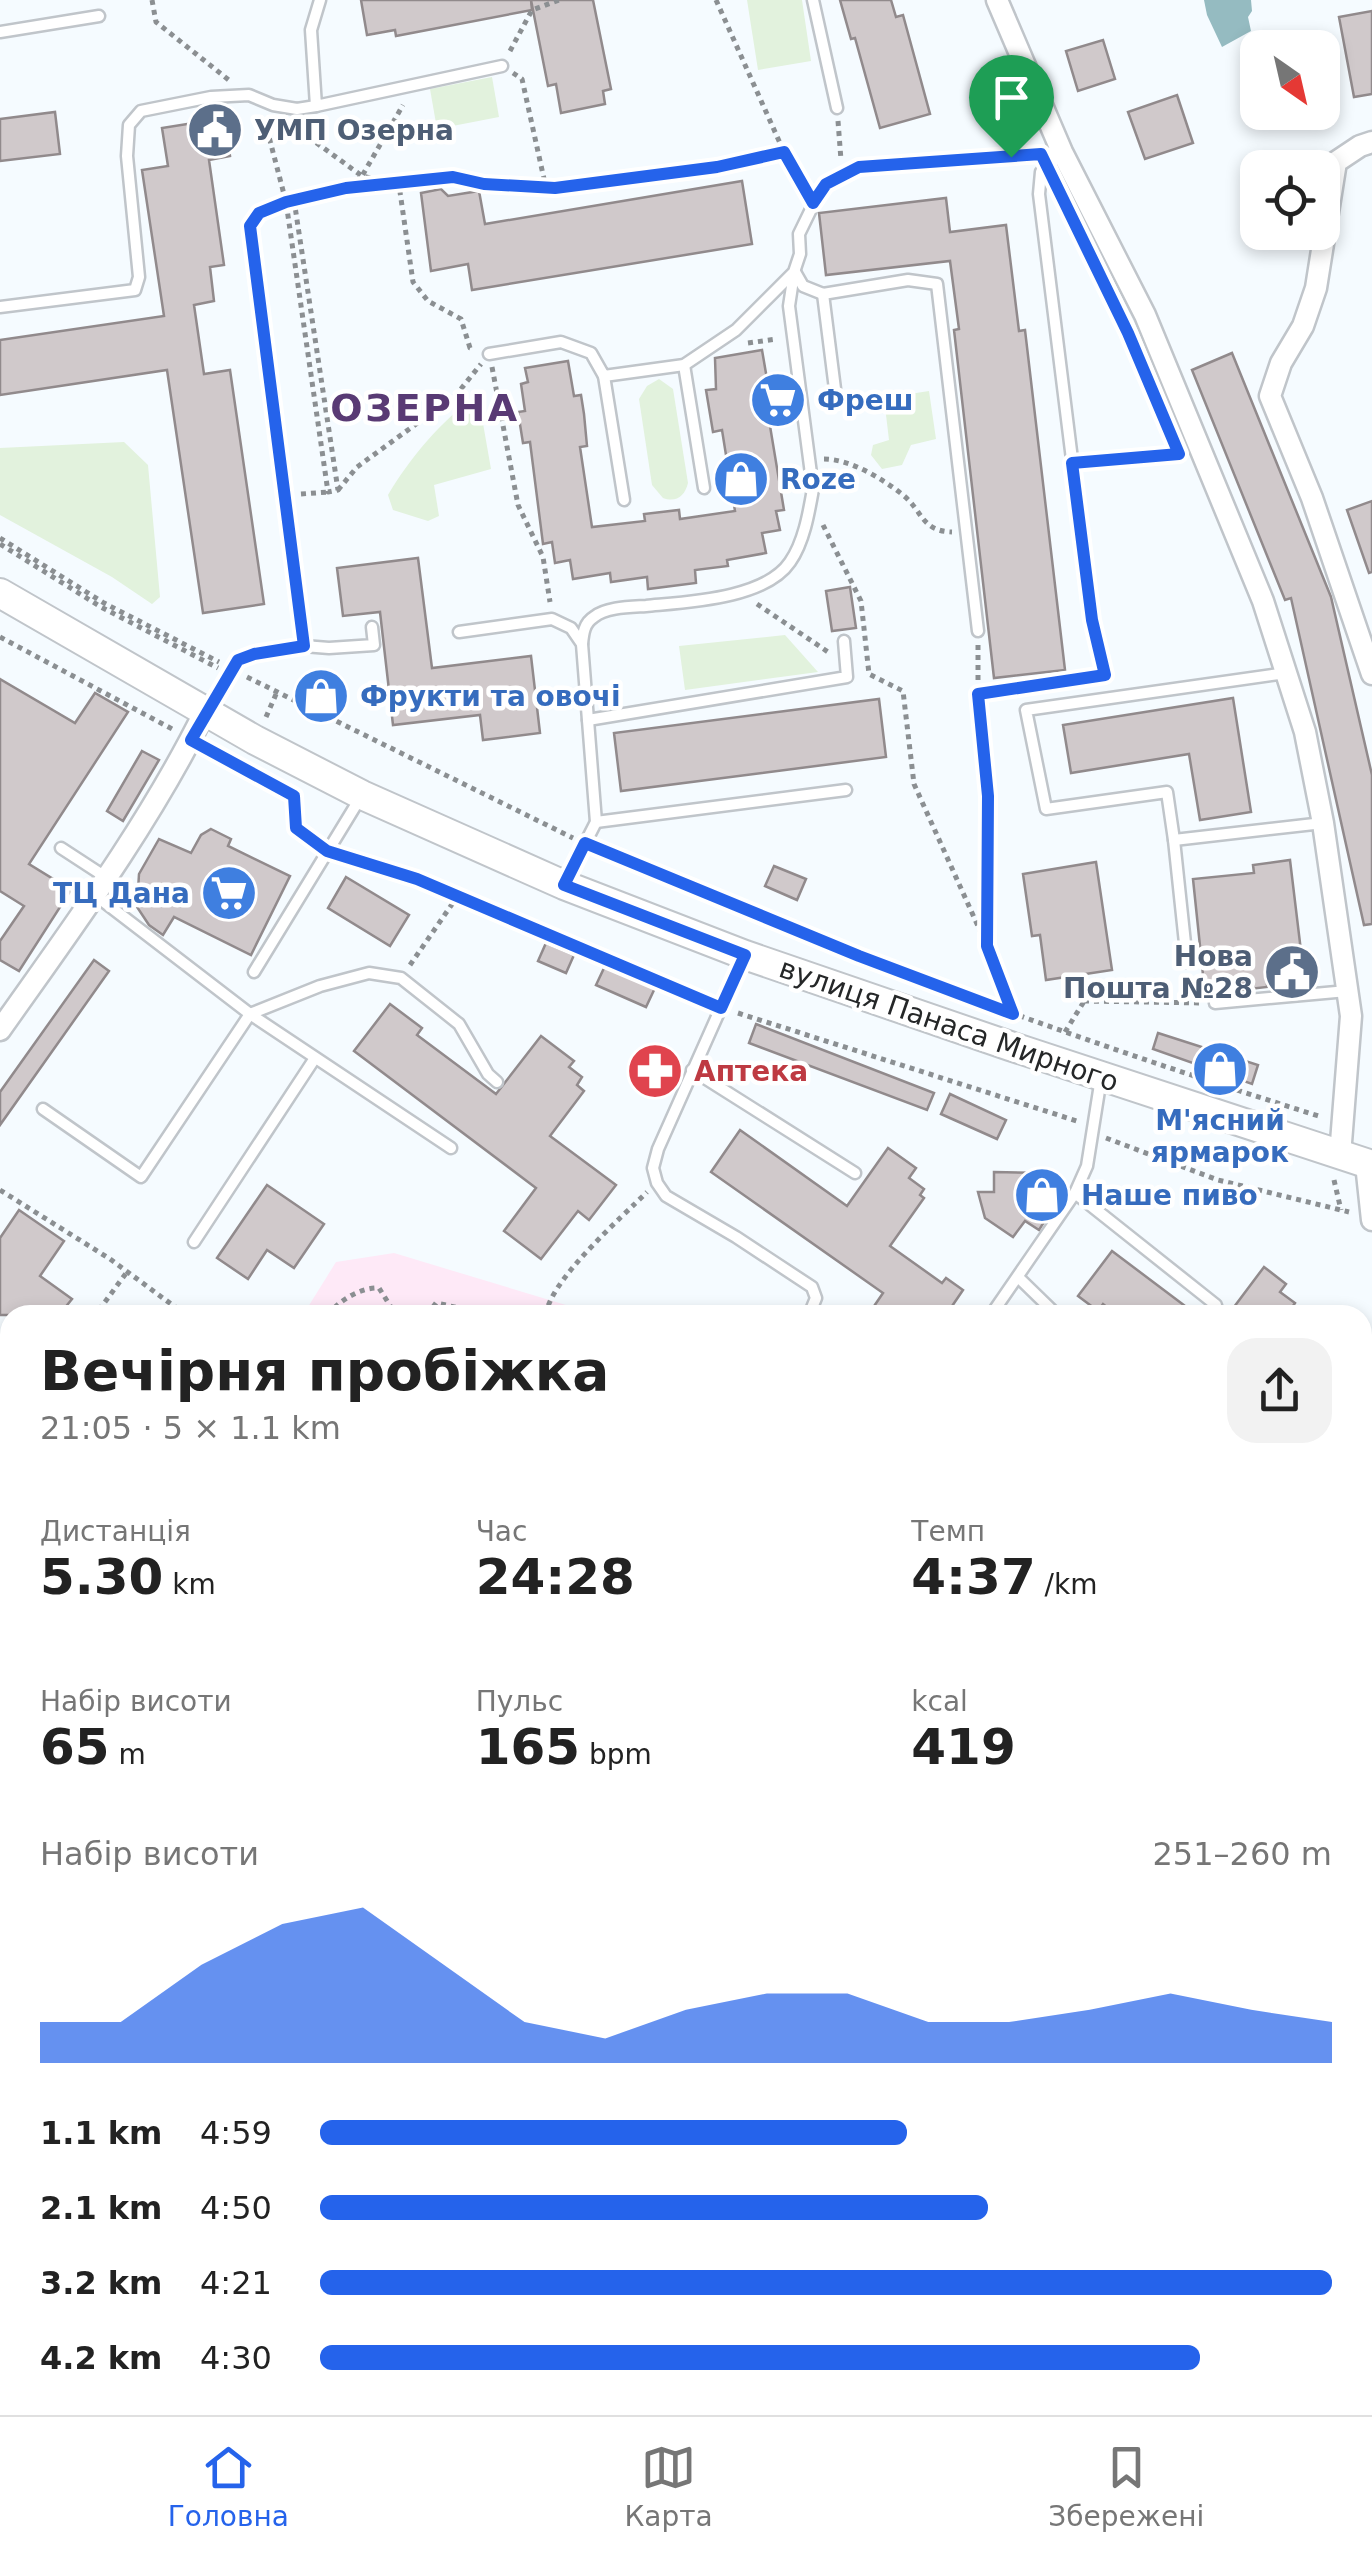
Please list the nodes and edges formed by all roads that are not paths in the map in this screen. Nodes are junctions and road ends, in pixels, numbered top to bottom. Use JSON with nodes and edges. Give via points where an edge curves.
{"nodes":[{"id":1,"x":320,"y":0,"type":"edge"},
{"id":2,"x":813,"y":0,"type":"edge"},
{"id":3,"x":997,"y":0,"type":"edge"},
{"id":4,"x":98,"y":16,"type":"dead end"},
{"id":5,"x":0,"y":32,"type":"edge"},
{"id":6,"x":502,"y":66,"type":"road end"},
{"id":7,"x":316,"y":106,"type":"junction"},
{"id":8,"x":837,"y":108,"type":"road end"},
{"id":9,"x":1372,"y":142,"type":"edge"},
{"id":10,"x":1062,"y":152,"type":"junction"},
{"id":11,"x":250,"y":226,"type":"road end"},
{"id":12,"x":794,"y":272,"type":"junction"},
{"id":13,"x":823,"y":294,"type":"junction"},
{"id":14,"x":0,"y":307,"type":"edge"},
{"id":15,"x":490,"y":354,"type":"road end"},
{"id":16,"x":684,"y":366,"type":"junction"},
{"id":17,"x":604,"y":376,"type":"junction"},
{"id":18,"x":835,"y":390,"type":"dead end"},
{"id":19,"x":704,"y":488,"type":"dead end"},
{"id":20,"x":624,"y":500,"type":"dead end"},
{"id":21,"x":0,"y":593,"type":"edge"},
{"id":22,"x":1092,"y":620,"type":"road end"},
{"id":23,"x":372,"y":627,"type":"dead end"},
{"id":24,"x":978,"y":631,"type":"road end"},
{"id":25,"x":459,"y":632,"type":"dead end"},
{"id":26,"x":844,"y":641,"type":"dead end"},
{"id":27,"x":582,"y":644,"type":"junction"},
{"id":28,"x":304,"y":646,"type":"junction"},
{"id":29,"x":1286,"y":673,"type":"junction"},
{"id":30,"x":1372,"y":674,"type":"edge"},
{"id":31,"x":204,"y":713,"type":"junction"},
{"id":32,"x":588,"y":720,"type":"junction"},
{"id":33,"x":846,"y":790,"type":"dead end"},
{"id":34,"x":362,"y":794,"type":"junction"},
{"id":35,"x":596,"y":822,"type":"junction"},
{"id":36,"x":1322,"y":823,"type":"junction"},
{"id":37,"x":1174,"y":840,"type":"junction"},
{"id":38,"x":62,"y":848,"type":"dead end"},
{"id":39,"x":564,"y":885,"type":"junction"},
{"id":40,"x":101,"y":886,"type":"junction"},
{"id":41,"x":745,"y":955,"type":"junction"},
{"id":42,"x":1187,"y":962,"type":"dead end"},
{"id":43,"x":254,"y":972,"type":"dead end"},
{"id":44,"x":1348,"y":991,"type":"junction"},
{"id":45,"x":1215,"y":1003,"type":"road end"},
{"id":46,"x":250,"y":1014,"type":"junction"},
{"id":47,"x":0,"y":1030,"type":"edge"},
{"id":48,"x":315,"y":1058,"type":"junction"},
{"id":49,"x":692,"y":1070,"type":"junction"},
{"id":50,"x":1101,"y":1077,"type":"junction"},
{"id":51,"x":498,"y":1082,"type":"dead end"},
{"id":52,"x":42,"y":1109,"type":"dead end"},
{"id":53,"x":451,"y":1148,"type":"dead end"},
{"id":54,"x":1359,"y":1161,"type":"edge"},
{"id":55,"x":854,"y":1174,"type":"dead end"},
{"id":56,"x":1074,"y":1193,"type":"junction"},
{"id":57,"x":1363,"y":1216,"type":"edge"},
{"id":58,"x":194,"y":1242,"type":"dead end"},
{"id":59,"x":1019,"y":1278,"type":"junction"},
{"id":60,"x":814,"y":1305,"type":"edge"},
{"id":61,"x":999,"y":1305,"type":"edge"},
{"id":62,"x":1047,"y":1305,"type":"edge"},
{"id":63,"x":1216,"y":1305,"type":"dead end"}],
"edges":[{"from":1,"to":7,"type":"lane","via":[[311,30]]},
{"from":2,"to":8,"type":"lane"},
{"from":3,"to":10,"type":"street"},
{"from":4,"to":5,"type":"lane"},
{"from":6,"to":7,"type":"lane"},
{"from":7,"to":14,"type":"lane","via":[[285,108],[249,96],[142,110],[129,125],[127,156],[139,278],[134,290]]},
{"from":9,"to":30,"type":"street","via":[[1336,162],[1316,288],[1270,396]]},
{"from":10,"to":12,"type":"lane","via":[[843,173],[813,203]]},
{"from":10,"to":22,"type":"lane","via":[[1041,172],[1038,194]]},
{"from":10,"to":29,"type":"street","via":[[1145,315]]},
{"from":11,"to":28,"type":"lane"},
{"from":12,"to":13,"type":"lane","via":[[804,286]]},
{"from":12,"to":16,"type":"lane","via":[[736,330]]},
{"from":12,"to":27,"type":"lane","via":[[789,306],[813,489],[790,563],[740,592],[594,616]]},
{"from":13,"to":18,"type":"lane"},
{"from":13,"to":24,"type":"lane","via":[[908,280],[937,284]]},
{"from":15,"to":17,"type":"lane","via":[[561,342],[591,353]]},
{"from":16,"to":17,"type":"lane"},
{"from":16,"to":19,"type":"lane"},
{"from":17,"to":20,"type":"lane"},
{"from":21,"to":31,"type":"main road","name":"вулиця Панаса Мирного"},
{"from":23,"to":28,"type":"lane","via":[[374,645]]},
{"from":25,"to":27,"type":"lane","via":[[552,620],[571,628]]},
{"from":26,"to":32,"type":"lane","via":[[848,677]]},
{"from":27,"to":32,"type":"lane"},
{"from":28,"to":31,"type":"lane","via":[[238,660]]},
{"from":29,"to":36,"type":"street"},
{"from":29,"to":37,"type":"lane","via":[[1026,710],[1046,808],[1167,792]]},
{"from":31,"to":34,"type":"main road","name":"вулиця Панаса Мирного"},
{"from":31,"to":40,"type":"street"},
{"from":32,"to":35,"type":"lane"},
{"from":33,"to":35,"type":"lane"},
{"from":34,"to":39,"type":"main road","name":"вулиця Панаса Мирного"},
{"from":34,"to":43,"type":"lane"},
{"from":35,"to":39,"type":"lane"},
{"from":36,"to":37,"type":"lane"},
{"from":36,"to":44,"type":"street"},
{"from":37,"to":42,"type":"lane"},
{"from":38,"to":40,"type":"lane"},
{"from":39,"to":41,"type":"main road","name":"вулиця Панаса Мирного"},
{"from":40,"to":46,"type":"lane"},
{"from":40,"to":47,"type":"street"},
{"from":41,"to":49,"type":"lane"},
{"from":41,"to":50,"type":"main road","name":"вулиця Панаса Мирного"},
{"from":44,"to":45,"type":"lane"},
{"from":44,"to":54,"type":"street","via":[[1343,1123]]},
{"from":46,"to":48,"type":"lane"},
{"from":46,"to":51,"type":"lane","via":[[369,973],[401,978],[460,1024]]},
{"from":46,"to":52,"type":"lane","via":[[141,1177]]},
{"from":48,"to":53,"type":"lane"},
{"from":48,"to":58,"type":"lane"},
{"from":49,"to":55,"type":"lane"},
{"from":49,"to":60,"type":"lane","via":[[658,1149],[656,1183],[666,1196],[812,1288]]},
{"from":50,"to":54,"type":"main road","name":"вулиця Панаса Мирного"},
{"from":50,"to":56,"type":"lane","via":[[1087,1166]]},
{"from":54,"to":57,"type":"street"},
{"from":56,"to":59,"type":"lane"},
{"from":56,"to":63,"type":"lane"},
{"from":59,"to":61,"type":"lane"},
{"from":59,"to":62,"type":"lane"}]}
